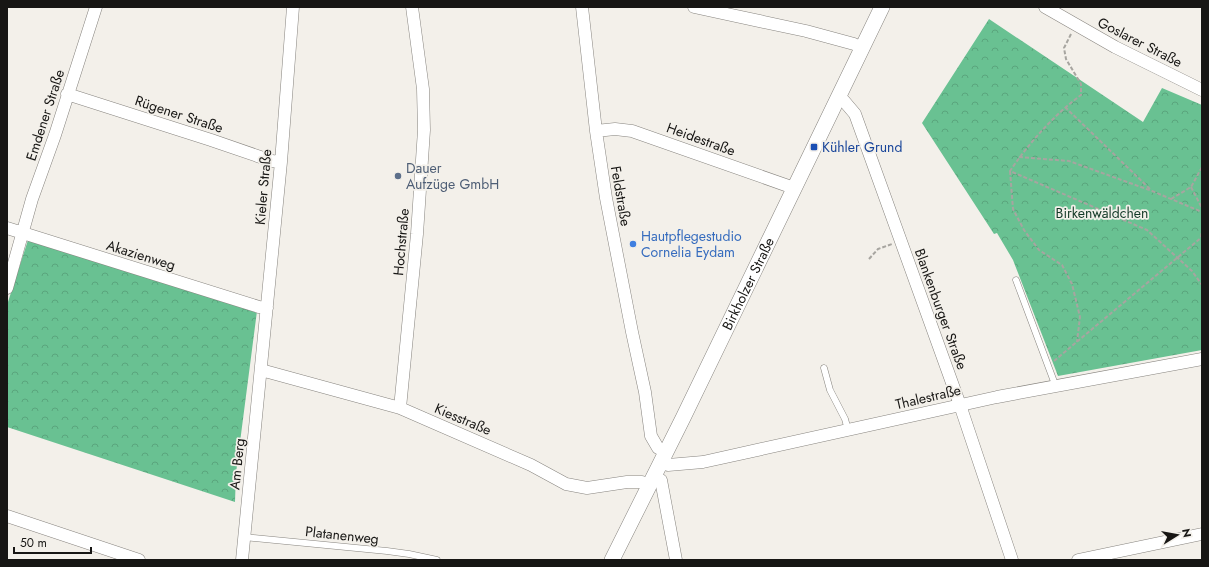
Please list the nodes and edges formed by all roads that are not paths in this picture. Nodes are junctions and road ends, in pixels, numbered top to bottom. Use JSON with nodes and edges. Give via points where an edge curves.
{"nodes":[{"id":1,"x":96,"y":7,"type":"edge"},
{"id":2,"x":293,"y":7,"type":"edge"},
{"id":3,"x":412,"y":7,"type":"edge"},
{"id":4,"x":582,"y":7,"type":"edge"},
{"id":5,"x":694,"y":7,"type":"edge"},
{"id":6,"x":882,"y":7,"type":"edge"},
{"id":7,"x":1045,"y":7,"type":"edge"},
{"id":8,"x":862,"y":48,"type":"junction"},
{"id":9,"x":1202,"y":90,"type":"edge"},
{"id":10,"x":67,"y":94,"type":"junction"},
{"id":11,"x":838,"y":98,"type":"junction"},
{"id":12,"x":596,"y":131,"type":"junction"},
{"id":13,"x":281,"y":162,"type":"junction"},
{"id":14,"x":794,"y":188,"type":"junction"},
{"id":15,"x":7,"y":228,"type":"edge"},
{"id":16,"x":22,"y":233,"type":"junction"},
{"id":17,"x":1016,"y":280,"type":"dead end"},
{"id":18,"x":7,"y":288,"type":"edge"},
{"id":19,"x":267,"y":308,"type":"junction"},
{"id":20,"x":1202,"y":359,"type":"edge"},
{"id":21,"x":824,"y":368,"type":"dead end"},
{"id":22,"x":261,"y":370,"type":"junction"},
{"id":23,"x":1056,"y":387,"type":"junction"},
{"id":24,"x":960,"y":405,"type":"junction"},
{"id":25,"x":400,"y":408,"type":"junction"},
{"id":26,"x":848,"y":430,"type":"junction"},
{"id":27,"x":663,"y":457,"type":"junction"},
{"id":28,"x":651,"y":481,"type":"junction"},
{"id":29,"x":7,"y":516,"type":"edge"},
{"id":30,"x":1202,"y":534,"type":"edge"},
{"id":31,"x":244,"y":537,"type":"junction"},
{"id":32,"x":139,"y":560,"type":"edge"},
{"id":33,"x":242,"y":560,"type":"edge"},
{"id":34,"x":437,"y":560,"type":"edge"},
{"id":35,"x":612,"y":560,"type":"edge"},
{"id":36,"x":676,"y":560,"type":"edge"},
{"id":37,"x":1012,"y":560,"type":"edge"},
{"id":38,"x":1078,"y":560,"type":"edge"}],
"edges":[{"from":1,"to":10,"type":"street","name":"Emdener Straße"},
{"from":2,"to":13,"type":"street","name":"Kieler Straße"},
{"from":3,"to":25,"type":"street","name":"Hochstraße","via":[[423,89],[424,130],[418,234]]},
{"from":4,"to":12,"type":"street","name":"Feldstraße"},
{"from":5,"to":8,"type":"street","via":[[806,31]]},
{"from":6,"to":8,"type":"street","name":"Birkholzer Straße"},
{"from":7,"to":9,"type":"street","name":"Goslarer Straße","via":[[1145,63]]},
{"from":8,"to":11,"type":"street","name":"Birkholzer Straße"},
{"from":10,"to":13,"type":"street","name":"Rügener Straße"},
{"from":10,"to":16,"type":"street","name":"Emdener Straße"},
{"from":11,"to":14,"type":"street","name":"Birkholzer Straße"},
{"from":11,"to":24,"type":"street","name":"Blankenburger Straße","via":[[855,114]]},
{"from":12,"to":14,"type":"street","name":"Heidestraße","via":[[632,131]]},
{"from":12,"to":27,"type":"street","name":"Feldstraße","via":[[606,198],[645,392],[651,436]]},
{"from":13,"to":19,"type":"street","name":"Kieler Straße"},
{"from":14,"to":27,"type":"street","name":"Birkholzer Straße"},
{"from":15,"to":16,"type":"street","name":"Akazienweg"},
{"from":16,"to":18,"type":"street","name":"Emdener Straße"},
{"from":16,"to":19,"type":"street","name":"Akazienweg"},
{"from":17,"to":23,"type":"lane"},
{"from":19,"to":22,"type":"street","name":"Kieler Straße"},
{"from":20,"to":23,"type":"street","name":"Thalestraße"},
{"from":21,"to":26,"type":"lane","via":[[830,390],[845,418]]},
{"from":22,"to":25,"type":"street","name":"Kiesstraße"},
{"from":22,"to":31,"type":"street","name":"Am Berg"},
{"from":23,"to":24,"type":"street","name":"Thalestraße"},
{"from":24,"to":26,"type":"street","name":"Thalestraße"},
{"from":24,"to":37,"type":"street","name":"Blankenburger Straße"},
{"from":25,"to":28,"type":"street","name":"Kiesstraße","via":[[531,465],[566,484],[587,488]]},
{"from":26,"to":27,"type":"street","name":"Thalestraße","via":[[703,462],[668,465]]},
{"from":27,"to":28,"type":"street","name":"Birkholzer Straße"},
{"from":28,"to":35,"type":"street","name":"Birkholzer Straße"},
{"from":28,"to":36,"type":"street","via":[[661,480]]},
{"from":29,"to":32,"type":"street"},
{"from":30,"to":38,"type":"street"},
{"from":31,"to":33,"type":"street","name":"Am Berg"},
{"from":31,"to":34,"type":"lane","name":"Platanenweg","via":[[387,551]]}]}
